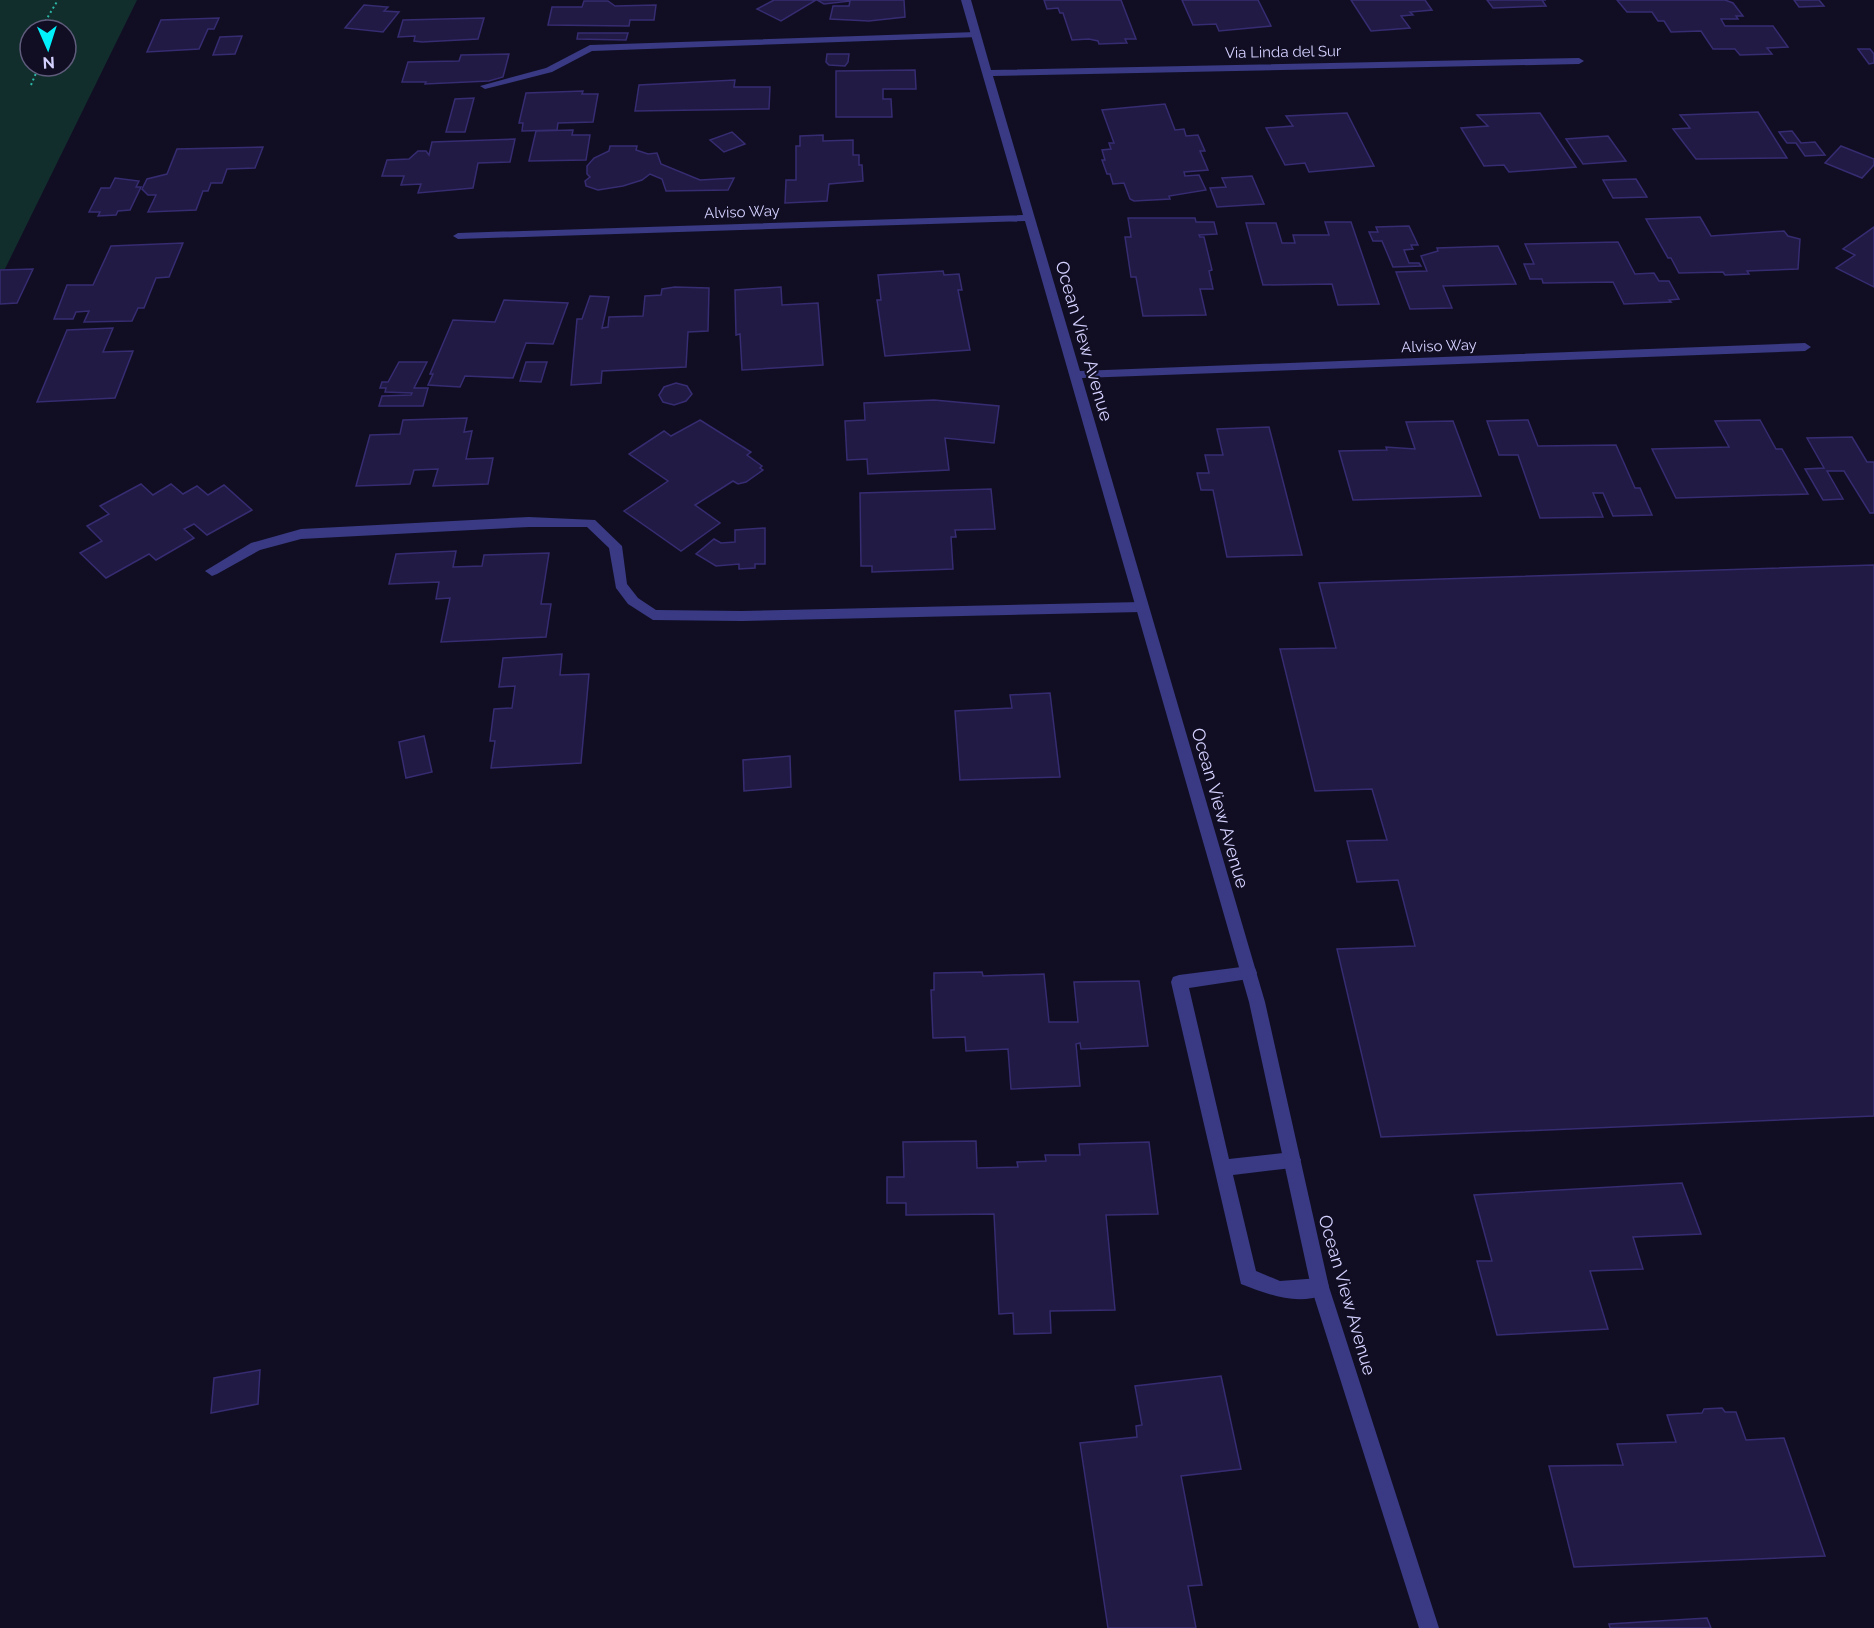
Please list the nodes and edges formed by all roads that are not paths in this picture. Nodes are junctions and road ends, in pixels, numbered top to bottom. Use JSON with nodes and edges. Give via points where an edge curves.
{"nodes":[{"id":1,"x":966,"y":0,"type":"edge"},
{"id":2,"x":976,"y":35,"type":"junction"},
{"id":3,"x":1579,"y":62,"type":"dead end"},
{"id":4,"x":988,"y":73,"type":"junction"},
{"id":5,"x":485,"y":86,"type":"dead end"},
{"id":6,"x":1028,"y":218,"type":"junction"},
{"id":7,"x":458,"y":236,"type":"dead end"},
{"id":8,"x":1804,"y":347,"type":"dead end"},
{"id":9,"x":1074,"y":375,"type":"junction"},
{"id":10,"x":212,"y":571,"type":"dead end"},
{"id":11,"x":1141,"y":607,"type":"junction"},
{"id":12,"x":1249,"y":973,"type":"junction"},
{"id":13,"x":1292,"y":1160,"type":"junction"},
{"id":14,"x":1223,"y":1168,"type":"junction"},
{"id":15,"x":1320,"y":1287,"type":"junction"},
{"id":16,"x":1429,"y":1628,"type":"edge"}],
"edges":[{"from":1,"to":2,"type":"street","name":"Ocean View Avenue"},
{"from":2,"to":4,"type":"street","name":"Ocean View Avenue"},
{"from":2,"to":5,"type":"street","via":[[590,48],[549,70]]},
{"from":3,"to":4,"type":"street","name":"Via Linda del Sur"},
{"from":4,"to":6,"type":"street","name":"Ocean View Avenue"},
{"from":6,"to":7,"type":"street","name":"Alviso Way"},
{"from":6,"to":9,"type":"street","name":"Ocean View Avenue"},
{"from":8,"to":9,"type":"street","name":"Alviso Way"},
{"from":9,"to":11,"type":"street","name":"Ocean View Avenue"},
{"from":10,"to":11,"type":"street","via":[[256,546],[301,534],[529,522],[590,524],[615,546],[621,585],[633,601],[653,615]]},
{"from":11,"to":12,"type":"street","name":"Ocean View Avenue"},
{"from":12,"to":13,"type":"street","name":"Ocean View Avenue"},
{"from":12,"to":14,"type":"street","via":[[1179,982]]},
{"from":13,"to":14,"type":"street"},
{"from":13,"to":15,"type":"street","name":"Ocean View Avenue"},
{"from":14,"to":15,"type":"street","via":[[1248,1277],[1280,1290]]},
{"from":15,"to":16,"type":"street","name":"Ocean View Avenue"}]}
